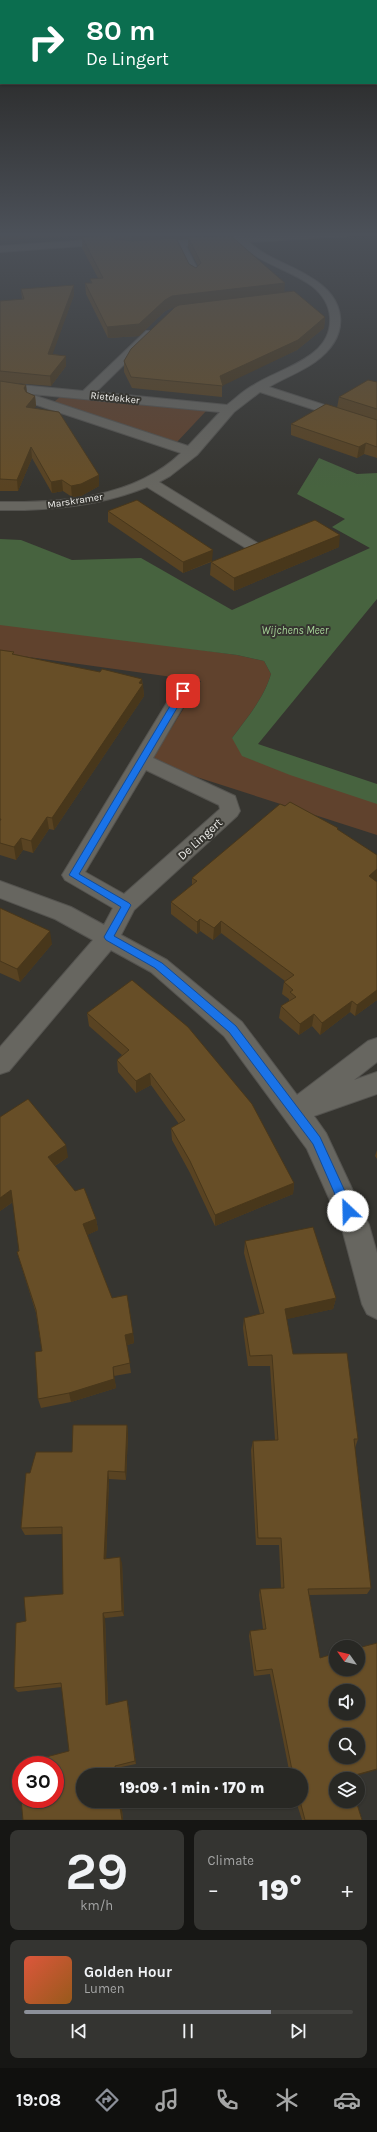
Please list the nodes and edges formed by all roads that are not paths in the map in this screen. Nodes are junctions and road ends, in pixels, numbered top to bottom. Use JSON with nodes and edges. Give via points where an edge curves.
{"nodes":[{"id":1,"x":335,"y":318,"type":"edge"},
{"id":2,"x":159,"y":324,"type":"edge"},
{"id":3,"x":258,"y":387,"type":"junction"},
{"id":4,"x":0,"y":388,"type":"edge"},
{"id":5,"x":48,"y":391,"type":"junction"},
{"id":6,"x":86,"y":395,"type":"junction"},
{"id":7,"x":38,"y":400,"type":"junction"},
{"id":8,"x":230,"y":409,"type":"junction"},
{"id":9,"x":377,"y":426,"type":"edge"},
{"id":10,"x":192,"y":452,"type":"junction"},
{"id":11,"x":149,"y":482,"type":"junction"},
{"id":12,"x":0,"y":506,"type":"edge"},
{"id":13,"x":254,"y":547,"type":"edge"},
{"id":14,"x":183,"y":691,"type":"dead end"},
{"id":15,"x":141,"y":760,"type":"junction"},
{"id":16,"x":0,"y":889,"type":"edge"},
{"id":17,"x":126,"y":905,"type":"junction"},
{"id":18,"x":109,"y":937,"type":"junction"},
{"id":19,"x":377,"y":1048,"type":"edge"},
{"id":20,"x":0,"y":1064,"type":"edge"},
{"id":21,"x":377,"y":1083,"type":"edge"},
{"id":22,"x":296,"y":1111,"type":"junction"},
{"id":23,"x":377,"y":1304,"type":"edge"}],
"edges":[{"from":1,"to":3,"type":"street","name":"Marskramer","via":[[334,332],[326,346],[314,357],[293,371]]},
{"from":2,"to":6,"type":"street"},
{"from":3,"to":8,"type":"street","name":"Marskramer"},
{"from":3,"to":9,"type":"street"},
{"from":4,"to":5,"type":"street","name":"Rietdekker"},
{"from":4,"to":7,"type":"street","name":"Rietdekker"},
{"from":5,"to":6,"type":"street","name":"Rietdekker"},
{"from":5,"to":7,"type":"street"},
{"from":6,"to":8,"type":"street","name":"Rietdekker"},
{"from":7,"to":10,"type":"street","name":"Rietdekker"},
{"from":8,"to":10,"type":"street","name":"Marskramer","via":[[214,424]]},
{"from":10,"to":11,"type":"street","name":"Marskramer","via":[[172,469]]},
{"from":11,"to":12,"type":"street","name":"Marskramer","via":[[84,502],[27,507]]},
{"from":11,"to":13,"type":"street"},
{"from":14,"to":15,"type":"street"},
{"from":15,"to":17,"type":"street","via":[[74,875]]},
{"from":15,"to":17,"type":"street","name":"De Lingert","via":[[228,801],[230,811]]},
{"from":16,"to":18,"type":"street","via":[[64,913]]},
{"from":17,"to":18,"type":"street","name":"De Lingert"},
{"from":18,"to":20,"type":"street","name":"De Lingert"},
{"from":18,"to":22,"type":"street","via":[[158,966],[233,1029]]},
{"from":19,"to":22,"type":"street"},
{"from":21,"to":22,"type":"street"},
{"from":22,"to":23,"type":"street","via":[[317,1141],[355,1225]]}]}
